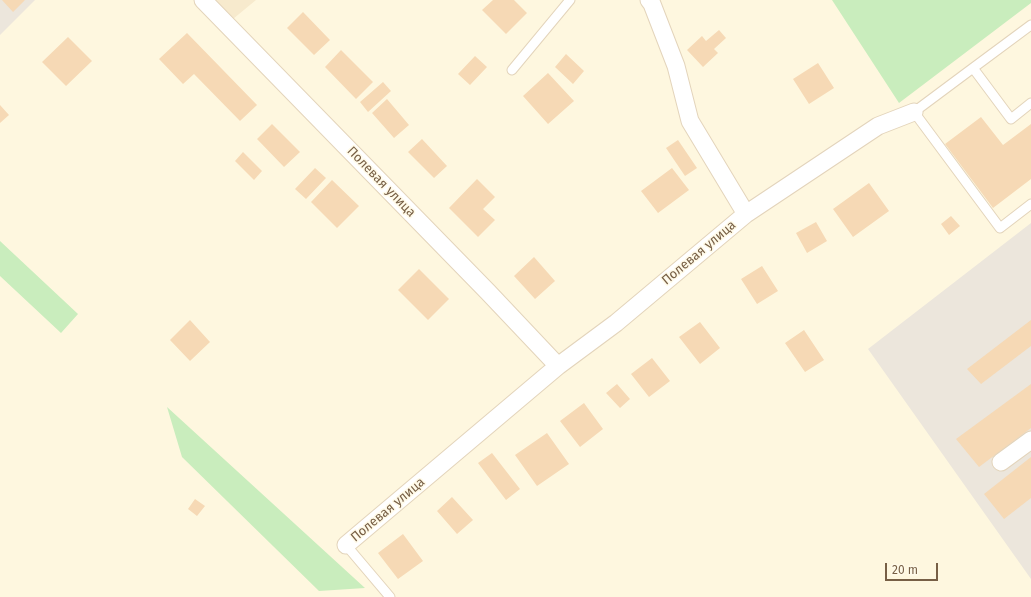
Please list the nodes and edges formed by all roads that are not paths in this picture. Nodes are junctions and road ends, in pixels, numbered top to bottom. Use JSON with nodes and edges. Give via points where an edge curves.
{"nodes":[{"id":1,"x":203,"y":0,"type":"edge"},
{"id":2,"x":570,"y":0,"type":"edge"},
{"id":3,"x":649,"y":0,"type":"edge"},
{"id":4,"x":1031,"y":25,"type":"edge"},
{"id":5,"x":973,"y":68,"type":"junction"},
{"id":6,"x":512,"y":70,"type":"dead end"},
{"id":7,"x":1031,"y":103,"type":"edge"},
{"id":8,"x":914,"y":112,"type":"junction"},
{"id":9,"x":1031,"y":204,"type":"edge"},
{"id":10,"x":746,"y":214,"type":"junction"},
{"id":11,"x":558,"y":366,"type":"junction"},
{"id":12,"x":1031,"y":440,"type":"edge"},
{"id":13,"x":1001,"y":462,"type":"dead end"},
{"id":14,"x":346,"y":545,"type":"joint"},
{"id":15,"x":390,"y":597,"type":"edge"}],
"edges":[{"from":1,"to":11,"type":"street","name":"Полевая улица"},
{"from":2,"to":6,"type":"lane"},
{"from":3,"to":10,"type":"street","via":[[676,66],[690,121]]},
{"from":4,"to":5,"type":"lane"},
{"from":5,"to":7,"type":"lane","via":[[1011,119]]},
{"from":5,"to":8,"type":"lane"},
{"from":8,"to":9,"type":"lane","via":[[1000,228]]},
{"from":8,"to":10,"type":"street","name":"Полевая улица","via":[[878,126]]},
{"from":10,"to":11,"type":"street","name":"Полевая улица","via":[[616,323]]},
{"from":11,"to":14,"type":"street","name":"Полевая улица"},
{"from":12,"to":13,"type":"street"},
{"from":14,"to":15,"type":"lane"}]}
